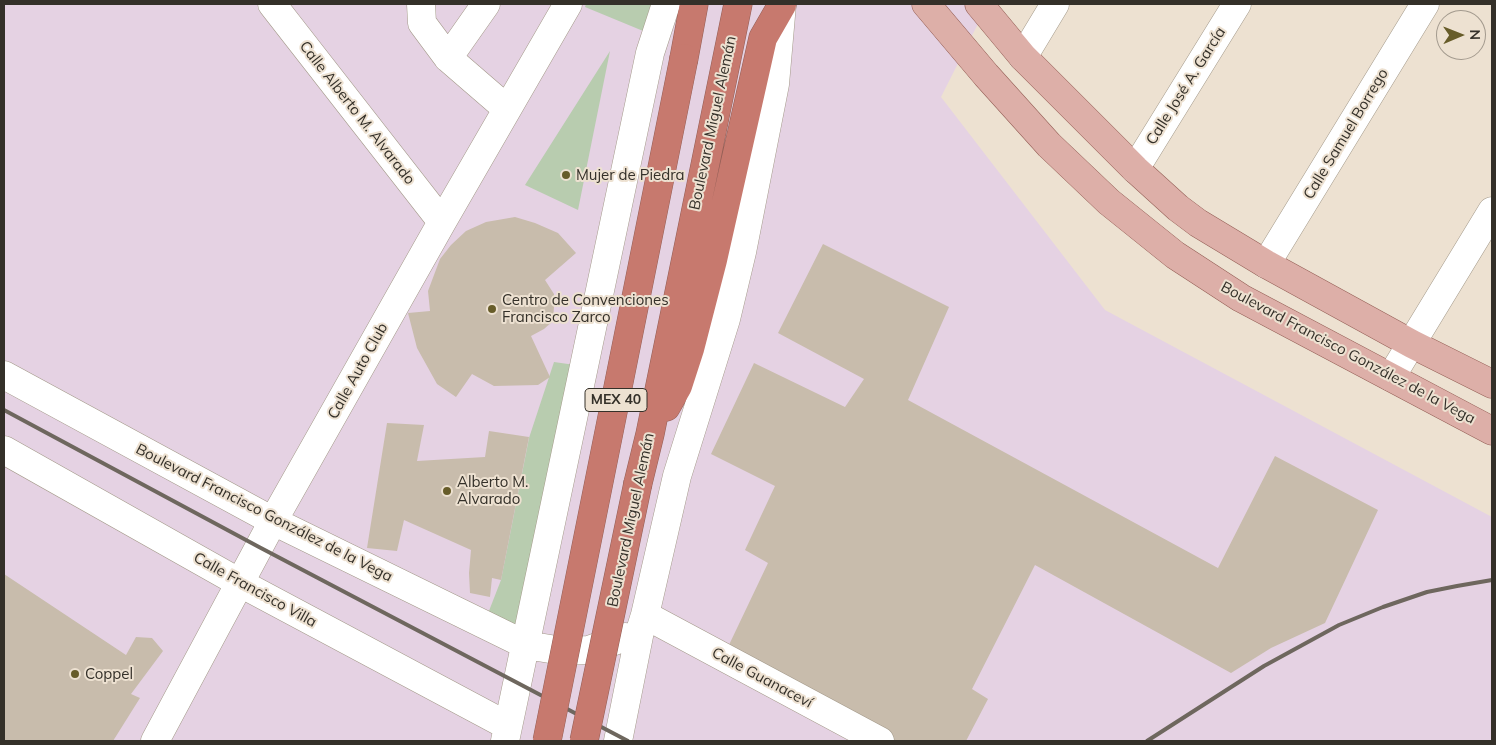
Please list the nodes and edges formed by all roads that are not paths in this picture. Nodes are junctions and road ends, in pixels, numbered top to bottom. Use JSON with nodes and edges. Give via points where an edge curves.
{"nodes":[{"id":1,"x":272,"y":4,"type":"edge"},
{"id":2,"x":421,"y":4,"type":"edge"},
{"id":3,"x":486,"y":4,"type":"edge"},
{"id":4,"x":568,"y":4,"type":"edge"},
{"id":5,"x":666,"y":4,"type":"edge"},
{"id":6,"x":694,"y":4,"type":"edge"},
{"id":7,"x":738,"y":4,"type":"edge"},
{"id":8,"x":782,"y":4,"type":"edge"},
{"id":9,"x":926,"y":4,"type":"edge"},
{"id":10,"x":979,"y":4,"type":"edge"},
{"id":11,"x":1055,"y":4,"type":"edge"},
{"id":12,"x":1237,"y":4,"type":"edge"},
{"id":13,"x":1425,"y":4,"type":"edge"},
{"id":14,"x":1023,"y":57,"type":"junction"},
{"id":15,"x":448,"y":58,"type":"junction"},
{"id":16,"x":507,"y":109,"type":"junction"},
{"id":17,"x":1135,"y":169,"type":"junction"},
{"id":18,"x":1492,"y":210,"type":"edge"},
{"id":19,"x":442,"y":222,"type":"junction"},
{"id":20,"x":1266,"y":264,"type":"junction"},
{"id":21,"x":1412,"y":344,"type":"junction"},
{"id":22,"x":4,"y":374,"type":"edge"},
{"id":23,"x":1391,"y":376,"type":"junction"},
{"id":24,"x":1492,"y":384,"type":"edge"},
{"id":25,"x":1492,"y":431,"type":"edge"},
{"id":26,"x":650,"y":434,"type":"junction"},
{"id":27,"x":4,"y":450,"type":"edge"},
{"id":28,"x":273,"y":521,"type":"junction"},
{"id":29,"x":240,"y":583,"type":"junction"},
{"id":30,"x":642,"y":623,"type":"junction"},
{"id":31,"x":526,"y":645,"type":"junction"},
{"id":32,"x":506,"y":734,"type":"edge"},
{"id":33,"x":155,"y":741,"type":"edge"},
{"id":34,"x":547,"y":741,"type":"edge"},
{"id":35,"x":584,"y":741,"type":"edge"},
{"id":36,"x":618,"y":741,"type":"edge"},
{"id":37,"x":880,"y":741,"type":"edge"}],
"edges":[{"from":1,"to":19,"type":"street","name":"Calle Alberto M. Alvarado"},
{"from":2,"to":15,"type":"street","via":[[422,23]]},
{"from":3,"to":15,"type":"street"},
{"from":4,"to":16,"type":"street","name":"Calle Auto Club"},
{"from":5,"to":31,"type":"street","via":[[650,54]]},
{"from":6,"to":34,"type":"highway","number":"MEX 40","bridge":true},
{"from":7,"to":26,"type":"highway","name":"Boulevard Miguel Alemán","number":"MEX 40"},
{"from":8,"to":26,"type":"highway","via":[[763,38],[690,349],[678,386]]},
{"from":8,"to":30,"type":"street","via":[[775,84],[742,252],[726,318],[677,476]]},
{"from":9,"to":23,"type":"main road","name":"Boulevard Francisco González de la Vega","via":[[1049,145],[1138,226],[1175,255],[1241,298]]},
{"from":10,"to":14,"type":"main road"},
{"from":11,"to":14,"type":"street"},
{"from":12,"to":17,"type":"street","name":"Calle José A. García"},
{"from":13,"to":20,"type":"street","name":"Calle Samuel Borrego"},
{"from":14,"to":17,"type":"main road"},
{"from":15,"to":16,"type":"street"},
{"from":16,"to":19,"type":"street","name":"Calle Auto Club"},
{"from":17,"to":20,"type":"main road","via":[[1198,223]]},
{"from":18,"to":21,"type":"street"},
{"from":19,"to":28,"type":"street","name":"Calle Auto Club"},
{"from":20,"to":21,"type":"main road"},
{"from":21,"to":23,"type":"street"},
{"from":21,"to":24,"type":"main road"},
{"from":22,"to":28,"type":"street","name":"Boulevard Francisco González de la Vega"},
{"from":23,"to":25,"type":"main road","name":"Boulevard Francisco González de la Vega"},
{"from":26,"to":35,"type":"highway","name":"Boulevard Miguel Alemán","number":"MEX 40","bridge":true},
{"from":27,"to":29,"type":"street","name":"Calle Francisco Villa"},
{"from":28,"to":29,"type":"street","name":"Calle Auto Club"},
{"from":28,"to":31,"type":"street","name":"Boulevard Francisco González de la Vega"},
{"from":29,"to":32,"type":"street","name":"Calle Francisco Villa"},
{"from":29,"to":33,"type":"street","name":"Calle Auto Club"},
{"from":30,"to":31,"type":"street","name":"Boulevard Francisco González de la Vega","via":[[619,640],[589,650],[562,651]]},
{"from":30,"to":36,"type":"street"},
{"from":30,"to":37,"type":"street","name":"Calle Guanaceví"},
{"from":31,"to":32,"type":"street"}]}
